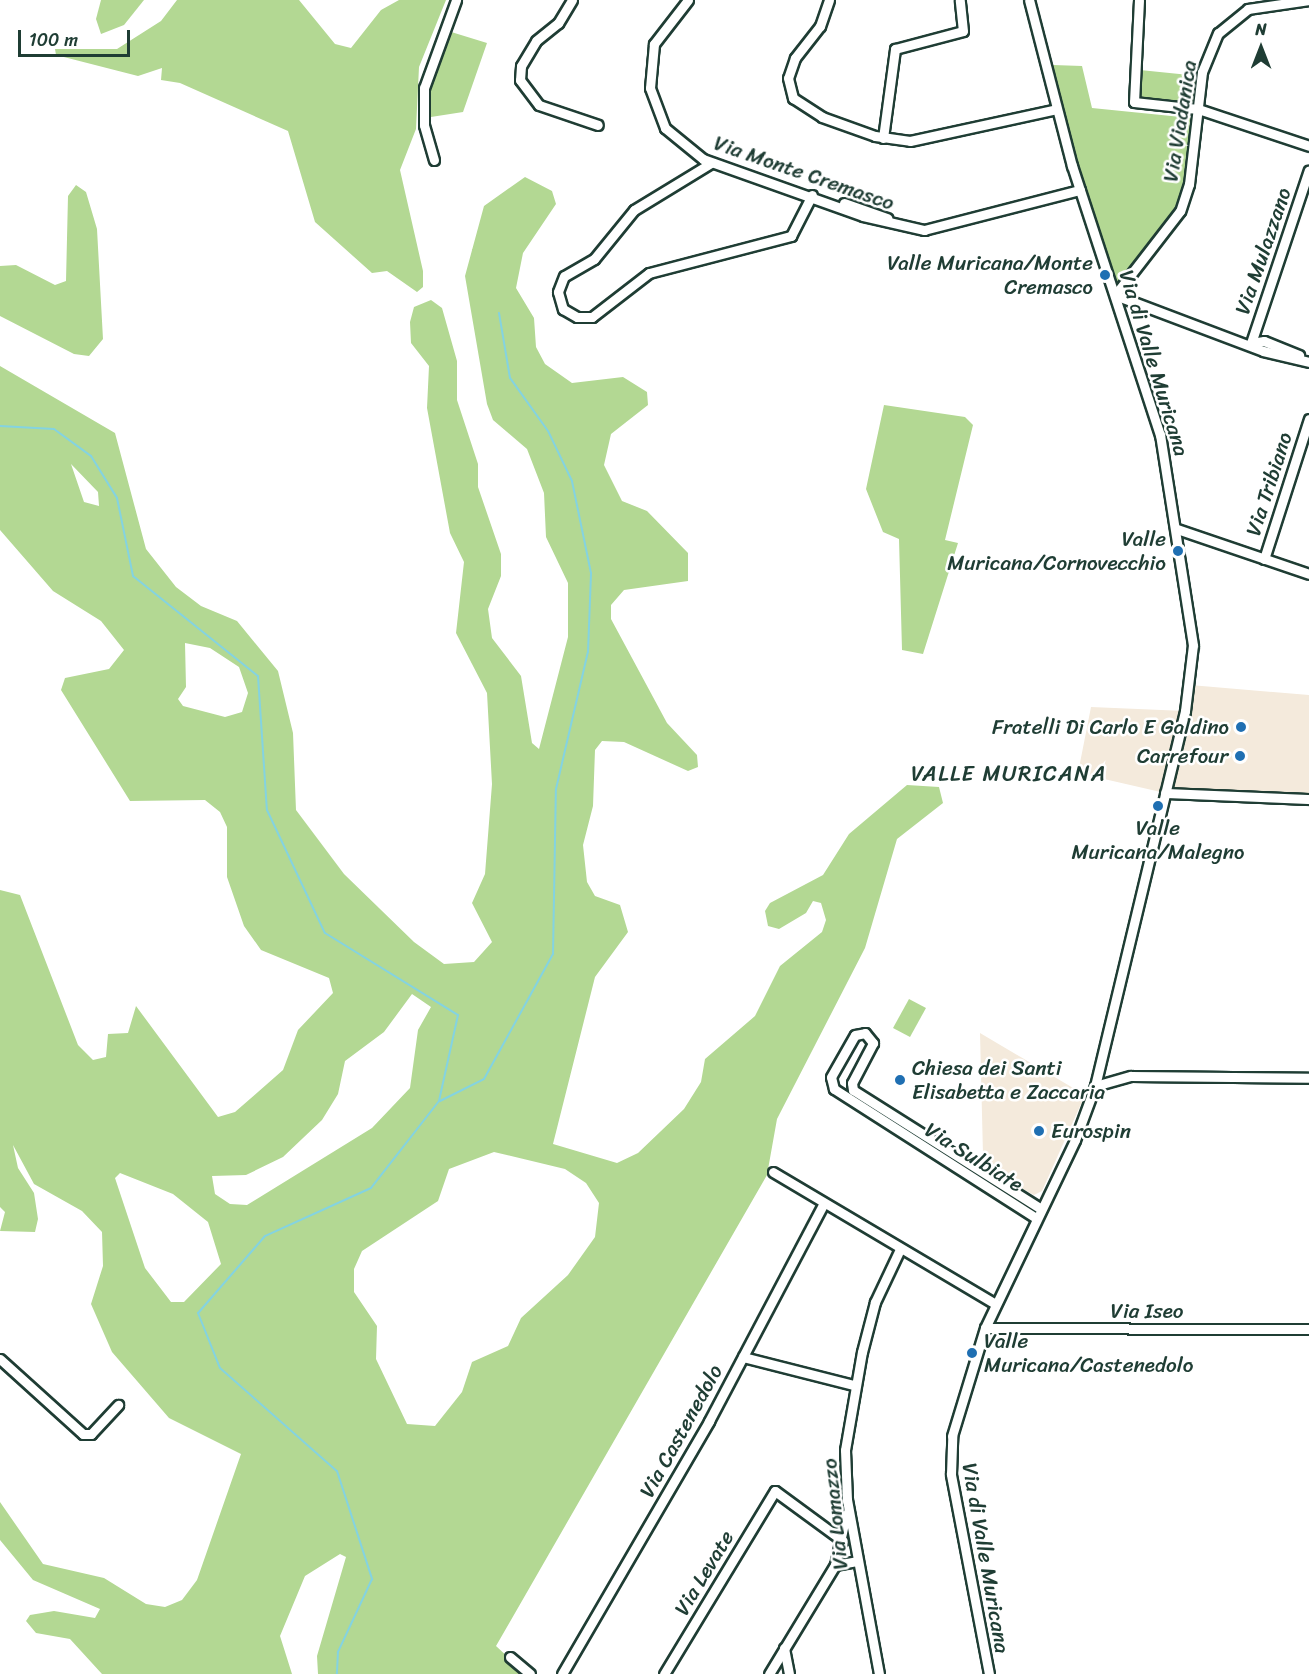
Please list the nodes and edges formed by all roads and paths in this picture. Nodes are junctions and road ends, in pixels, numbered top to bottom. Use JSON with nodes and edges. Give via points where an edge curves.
{"nodes":[{"id":1,"x":456,"y":0,"type":"edge"},
{"id":2,"x":572,"y":0,"type":"edge"},
{"id":3,"x":688,"y":0,"type":"edge"},
{"id":4,"x":829,"y":0,"type":"edge"},
{"id":5,"x":960,"y":0,"type":"edge"},
{"id":6,"x":1029,"y":0,"type":"edge"},
{"id":7,"x":1139,"y":0,"type":"edge"},
{"id":8,"x":1309,"y":0,"type":"edge"},
{"id":9,"x":1057,"y":109,"type":"junction"},
{"id":10,"x":1198,"y":109,"type":"junction"},
{"id":11,"x":598,"y":125,"type":"dead end"},
{"id":12,"x":883,"y":138,"type":"junction"},
{"id":13,"x":1309,"y":146,"type":"edge"},
{"id":14,"x":434,"y":160,"type":"dead end"},
{"id":15,"x":711,"y":163,"type":"junction"},
{"id":16,"x":1309,"y":171,"type":"edge"},
{"id":17,"x":1080,"y":190,"type":"junction"},
{"id":18,"x":812,"y":195,"type":"junction"},
{"id":19,"x":1115,"y":295,"type":"junction"},
{"id":20,"x":1251,"y":343,"type":"junction"},
{"id":21,"x":1309,"y":361,"type":"edge"},
{"id":22,"x":1309,"y":419,"type":"edge"},
{"id":23,"x":1178,"y":529,"type":"junction"},
{"id":24,"x":1264,"y":559,"type":"junction"},
{"id":25,"x":1309,"y":574,"type":"edge"},
{"id":26,"x":1165,"y":793,"type":"junction"},
{"id":27,"x":1309,"y":800,"type":"edge"},
{"id":28,"x":1309,"y":1078,"type":"edge"},
{"id":29,"x":1095,"y":1086,"type":"junction"},
{"id":30,"x":773,"y":1172,"type":"dead end"},
{"id":31,"x":824,"y":1203,"type":"junction"},
{"id":32,"x":1039,"y":1213,"type":"junction"},
{"id":33,"x":900,"y":1249,"type":"junction"},
{"id":34,"x":995,"y":1304,"type":"junction"},
{"id":35,"x":985,"y":1328,"type":"junction"},
{"id":36,"x":1309,"y":1329,"type":"edge"},
{"id":37,"x":743,"y":1357,"type":"junction"},
{"id":38,"x":0,"y":1359,"type":"edge"},
{"id":39,"x":854,"y":1385,"type":"junction"},
{"id":40,"x":118,"y":1406,"type":"dead end"},
{"id":41,"x":847,"y":1500,"type":"junction"},
{"id":42,"x":843,"y":1540,"type":"junction"},
{"id":43,"x":857,"y":1561,"type":"junction"},
{"id":44,"x":835,"y":1565,"type":"junction"},
{"id":45,"x":784,"y":1648,"type":"junction"},
{"id":46,"x":510,"y":1657,"type":"dead end"},
{"id":47,"x":530,"y":1674,"type":"edge"},
{"id":48,"x":562,"y":1674,"type":"edge"},
{"id":49,"x":664,"y":1674,"type":"edge"},
{"id":50,"x":769,"y":1674,"type":"edge"},
{"id":51,"x":789,"y":1674,"type":"edge"},
{"id":52,"x":879,"y":1674,"type":"edge"},
{"id":53,"x":989,"y":1674,"type":"edge"}],
"edges":[{"from":1,"to":14,"type":"street","via":[[424,88],[424,125]]},
{"from":2,"to":11,"type":"street","via":[[558,23],[536,41],[521,66],[520,80],[539,105]]},
{"from":3,"to":15,"type":"street","name":"Via Monte Cremasco","via":[[654,44],[651,99],[665,128]]},
{"from":4,"to":12,"type":"street","via":[[818,30],[790,67],[791,93],[822,117]]},
{"from":5,"to":12,"type":"street","via":[[963,31],[895,50],[892,103]]},
{"from":6,"to":9,"type":"street","name":"Via di Valle Muricana"},
{"from":7,"to":10,"type":"street","via":[[1134,102]]},
{"from":8,"to":10,"type":"street","name":"Via Viadanica","via":[[1254,7],[1230,19],[1205,62]]},
{"from":9,"to":12,"type":"street","via":[[917,140]]},
{"from":9,"to":17,"type":"street","name":"Via di Valle Muricana"},
{"from":10,"to":13,"type":"street"},
{"from":10,"to":19,"type":"street","name":"Via Viadanica","via":[[1180,211]]},
{"from":15,"to":18,"type":"street","name":"Via Monte Cremasco"},
{"from":15,"to":18,"type":"street","via":[[634,210],[596,257],[564,276],[558,292],[563,309],[578,318],[592,317],[649,273],[790,236]]},
{"from":16,"to":20,"type":"street","name":"Via Mulazzano"},
{"from":17,"to":18,"type":"street","name":"Via Monte Cremasco","via":[[940,229],[900,224],[867,208]]},
{"from":17,"to":19,"type":"street","name":"Via di Valle Muricana"},
{"from":19,"to":20,"type":"street"},
{"from":19,"to":23,"type":"street","name":"Via di Valle Muricana","via":[[1157,424]]},
{"from":20,"to":21,"type":"street","via":[[1264,341]]},
{"from":22,"to":24,"type":"street","name":"Via Tribiano"},
{"from":23,"to":24,"type":"street"},
{"from":23,"to":26,"type":"street","name":"Via di Valle Muricana","via":[[1193,645],[1190,685]]},
{"from":24,"to":25,"type":"street"},
{"from":26,"to":27,"type":"street"},
{"from":26,"to":29,"type":"street","name":"Via di Valle Muricana"},
{"from":28,"to":29,"type":"street","via":[[1131,1076]]},
{"from":29,"to":32,"type":"street","name":"Via di Valle Muricana"},
{"from":30,"to":31,"type":"street"},
{"from":31,"to":33,"type":"street"},
{"from":31,"to":37,"type":"street","name":"Via Castenedolo"},
{"from":32,"to":32,"type":"street","name":"Via Sulbiate","via":[[852,1089],[873,1043],[865,1032],[855,1035],[831,1077],[834,1089]]},
{"from":32,"to":34,"type":"street","name":"Via di Valle Muricana"},
{"from":33,"to":34,"type":"street"},
{"from":33,"to":39,"type":"street","name":"Via Lomazzo","via":[[875,1302]]},
{"from":34,"to":35,"type":"street","name":"Via di Valle Muricana"},
{"from":35,"to":36,"type":"street","name":"Via Iseo"},
{"from":35,"to":53,"type":"street","name":"Via di Valle Muricana","via":[[950,1454]]},
{"from":37,"to":39,"type":"street"},
{"from":37,"to":48,"type":"street","name":"Via Castenedolo"},
{"from":38,"to":40,"type":"street","via":[[83,1434],[93,1432]]},
{"from":39,"to":41,"type":"street","name":"Via Lomazzo","via":[[846,1431]]},
{"from":41,"to":42,"type":"street"},
{"from":41,"to":43,"type":"street","name":"Via Lomazzo"},
{"from":42,"to":44,"type":"street"},
{"from":42,"to":49,"type":"street","name":"Via Levate","via":[[775,1491]]},
{"from":43,"to":44,"type":"street"},
{"from":43,"to":52,"type":"street","name":"Via Lomazzo"},
{"from":44,"to":45,"type":"street"},
{"from":45,"to":50,"type":"street"},
{"from":45,"to":51,"type":"street"},
{"from":46,"to":47,"type":"street"}]}
